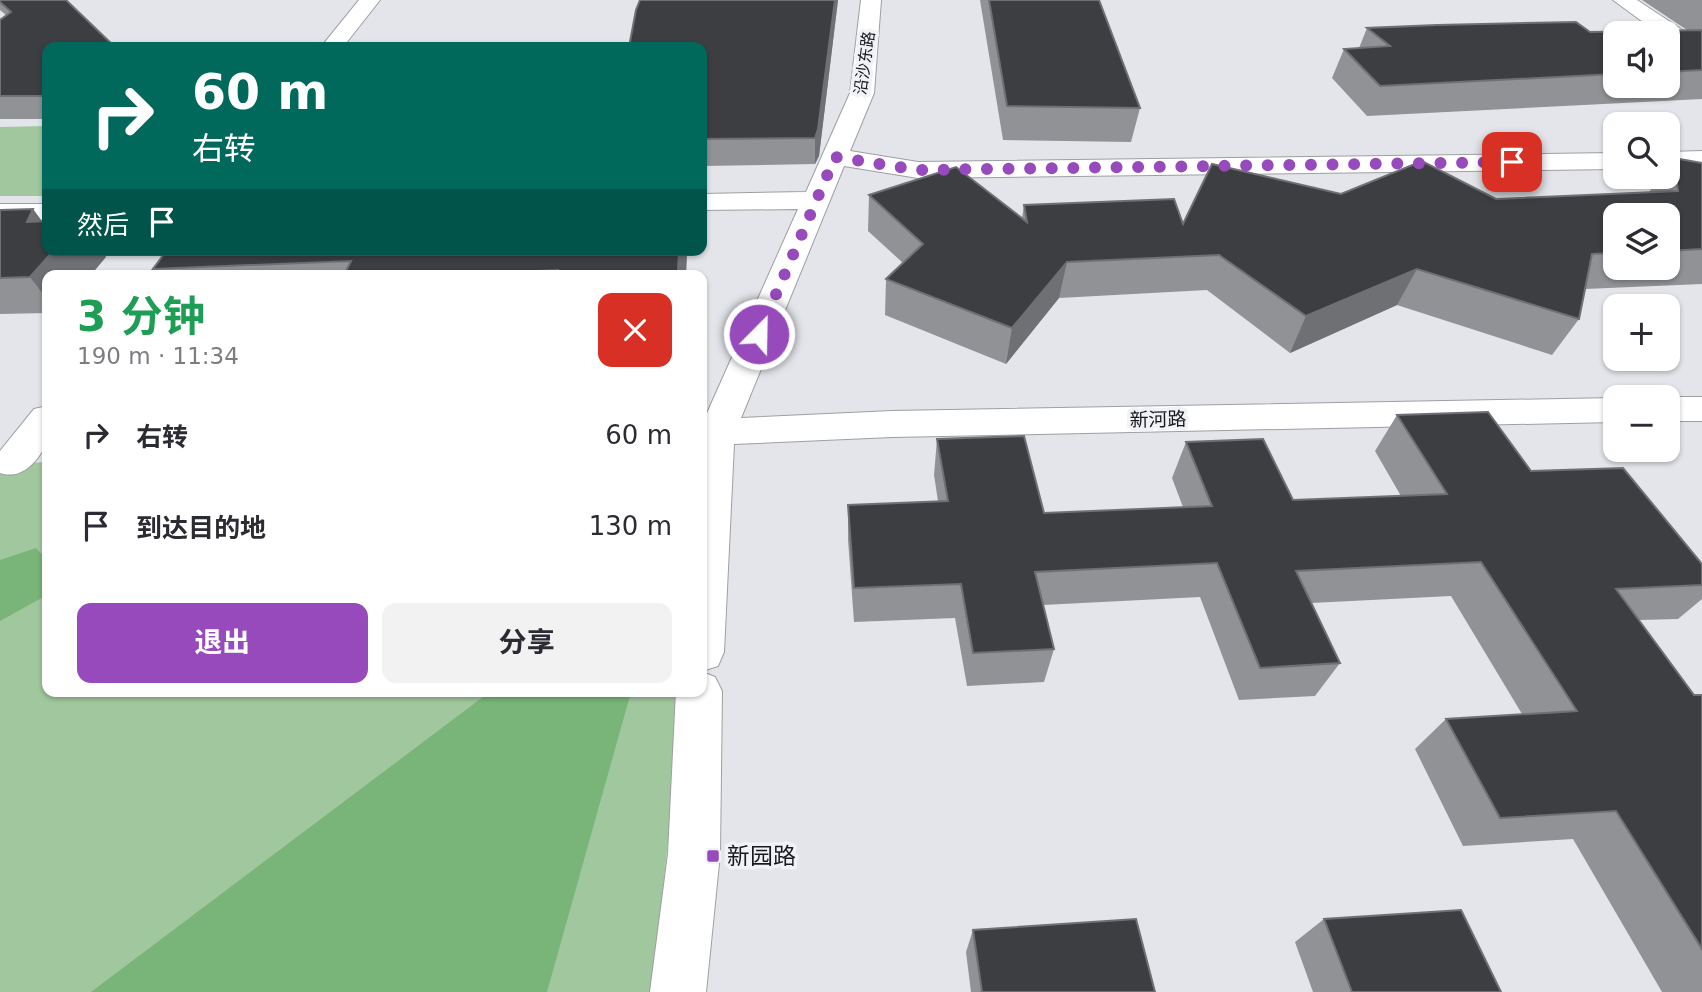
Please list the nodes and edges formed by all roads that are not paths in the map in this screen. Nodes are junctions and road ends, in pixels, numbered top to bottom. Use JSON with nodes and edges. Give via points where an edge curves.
{"nodes":[{"id":1,"x":370,"y":0,"type":"edge"},
{"id":2,"x":871,"y":0,"type":"edge"},
{"id":3,"x":1623,"y":0,"type":"edge"},
{"id":4,"x":336,"y":42,"type":"edge"},
{"id":5,"x":1702,"y":52,"type":"edge"},
{"id":6,"x":835,"y":157,"type":"junction"},
{"id":7,"x":1702,"y":159,"type":"edge"},
{"id":8,"x":1680,"y":160,"type":"edge"},
{"id":9,"x":1603,"y":161,"type":"edge"},
{"id":10,"x":816,"y":200,"type":"junction"},
{"id":11,"x":707,"y":202,"type":"edge"},
{"id":12,"x":0,"y":212,"type":"edge"},
{"id":13,"x":42,"y":212,"type":"edge"},
{"id":14,"x":1680,"y":409,"type":"edge"},
{"id":15,"x":1702,"y":409,"type":"edge"},
{"id":16,"x":1603,"y":410,"type":"edge"},
{"id":17,"x":42,"y":423,"type":"edge"},
{"id":18,"x":710,"y":433,"type":"edge"},
{"id":19,"x":42,"y":462,"type":"edge"},
{"id":20,"x":5,"y":464,"type":"edge"},
{"id":21,"x":707,"y":515,"type":"edge"},
{"id":22,"x":699,"y":697,"type":"edge"},
{"id":23,"x":678,"y":992,"type":"edge"}],
"edges":[{"from":1,"to":4,"type":"street"},
{"from":2,"to":6,"type":"street","name":"沿沙东路","via":[[862,93]]},
{"from":3,"to":5,"type":"street"},
{"from":6,"to":9,"type":"street","via":[[918,170]]},
{"from":6,"to":10,"type":"street","name":"沿沙东路"},
{"from":7,"to":8,"type":"street"},
{"from":10,"to":11,"type":"street"},
{"from":10,"to":18,"type":"street","name":"沿沙东路"},
{"from":12,"to":13,"type":"street"},
{"from":14,"to":15,"type":"street"},
{"from":16,"to":18,"type":"street","name":"新河路","via":[[919,424]]},
{"from":17,"to":20,"type":"street"},
{"from":18,"to":21,"type":"street"},
{"from":19,"to":20,"type":"street"},
{"from":22,"to":23,"type":"street","via":[[694,854]]}]}
